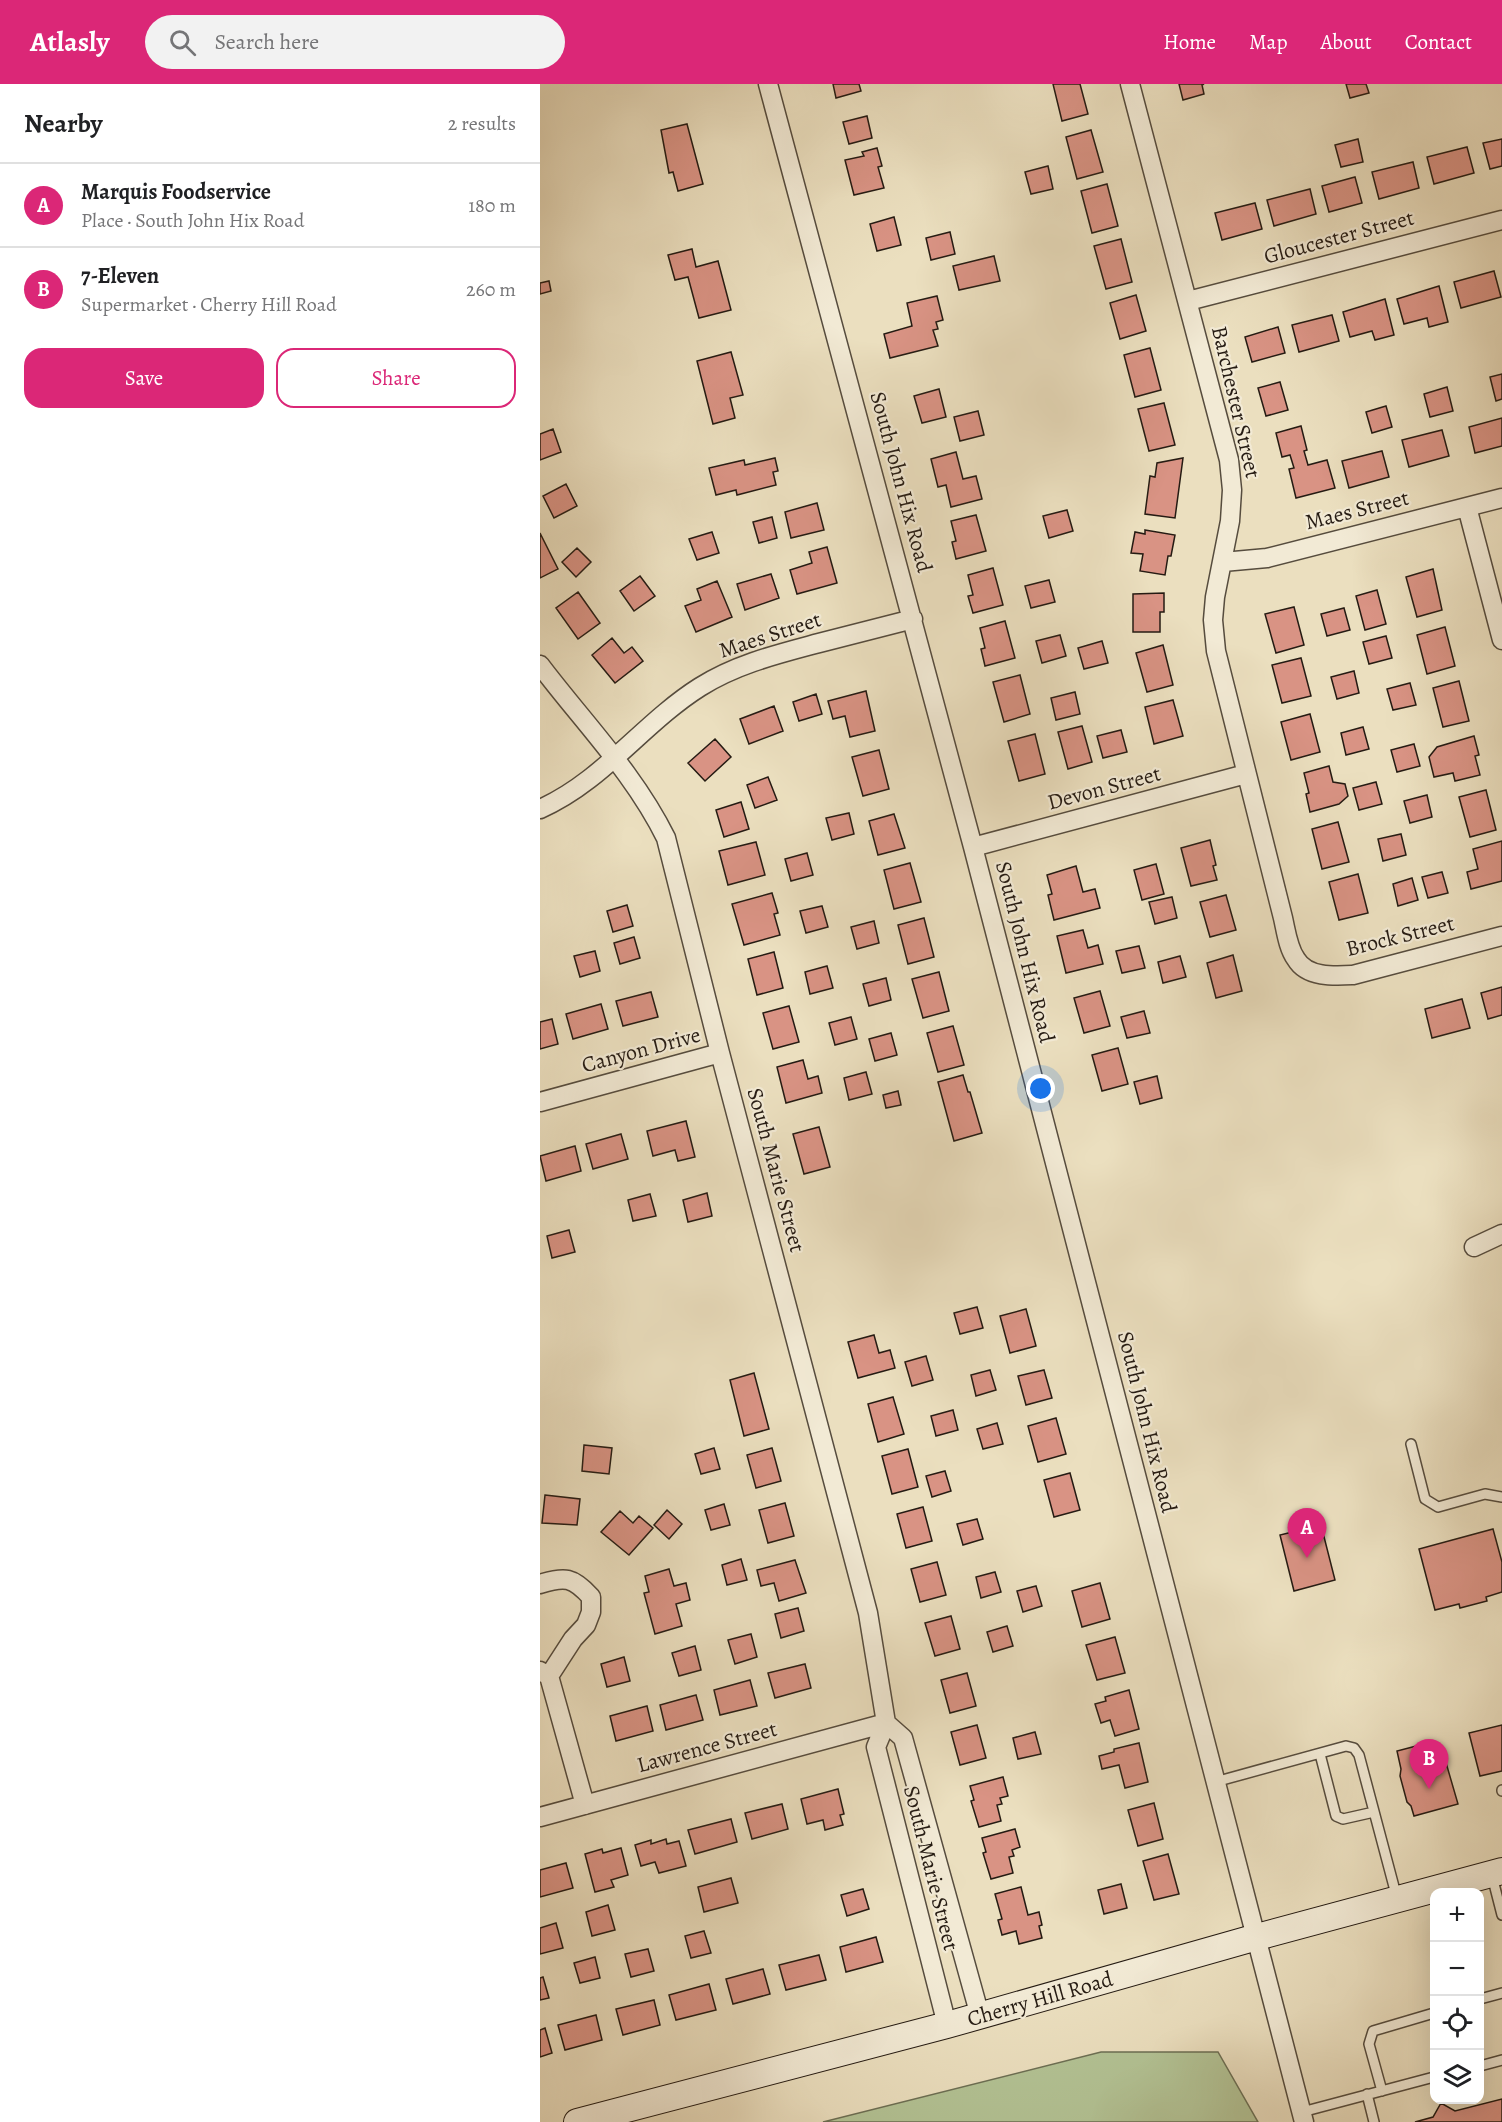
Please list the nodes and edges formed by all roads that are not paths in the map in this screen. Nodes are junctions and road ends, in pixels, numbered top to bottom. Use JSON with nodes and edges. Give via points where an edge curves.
{"nodes":[{"id":1,"x":768,"y":84,"type":"edge"},
{"id":2,"x":1130,"y":84,"type":"edge"},
{"id":3,"x":1502,"y":220,"type":"edge"},
{"id":4,"x":1188,"y":301,"type":"junction"},
{"id":5,"x":1502,"y":498,"type":"edge"},
{"id":6,"x":1467,"y":507,"type":"junction"},
{"id":7,"x":1223,"y":562,"type":"junction"},
{"id":8,"x":913,"y":619,"type":"junction"},
{"id":9,"x":1502,"y":640,"type":"edge"},
{"id":10,"x":540,"y":665,"type":"edge"},
{"id":11,"x":615,"y":758,"type":"junction"},
{"id":12,"x":1246,"y":774,"type":"junction"},
{"id":13,"x":540,"y":809,"type":"edge"},
{"id":14,"x":973,"y":847,"type":"junction"},
{"id":15,"x":1502,"y":936,"type":"edge"},
{"id":16,"x":1310,"y":971,"type":"joint"},
{"id":17,"x":720,"y":1053,"type":"junction"},
{"id":18,"x":540,"y":1102,"type":"edge"},
{"id":19,"x":1502,"y":1234,"type":"edge"},
{"id":20,"x":1474,"y":1247,"type":"dead end"},
{"id":21,"x":1411,"y":1444,"type":"dead end"},
{"id":22,"x":1502,"y":1497,"type":"edge"},
{"id":23,"x":540,"y":1584,"type":"edge"},
{"id":24,"x":545,"y":1674,"type":"edge"},
{"id":25,"x":886,"y":1723,"type":"junction"},
{"id":26,"x":1320,"y":1754,"type":"junction"},
{"id":27,"x":1215,"y":1782,"type":"junction"},
{"id":28,"x":585,"y":1805,"type":"junction"},
{"id":29,"x":1374,"y":1812,"type":"junction"},
{"id":30,"x":540,"y":1817,"type":"edge"},
{"id":31,"x":1497,"y":1873,"type":"edge"},
{"id":32,"x":1398,"y":1900,"type":"junction"},
{"id":33,"x":1502,"y":1915,"type":"edge"},
{"id":34,"x":1257,"y":1937,"type":"junction"},
{"id":35,"x":1502,"y":1993,"type":"edge"},
{"id":36,"x":1484,"y":1998,"type":"edge"},
{"id":37,"x":1430,"y":2014,"type":"edge"},
{"id":38,"x":980,"y":2016,"type":"junction"},
{"id":39,"x":947,"y":2025,"type":"junction"},
{"id":40,"x":1502,"y":2060,"type":"edge"},
{"id":41,"x":1484,"y":2065,"type":"edge"},
{"id":42,"x":1430,"y":2078,"type":"edge"},
{"id":43,"x":1382,"y":2091,"type":"junction"},
{"id":44,"x":1367,"y":2094,"type":"junction"},
{"id":45,"x":1303,"y":2117,"type":"edge"},
{"id":46,"x":577,"y":2122,"type":"edge"},
{"id":47,"x":1374,"y":2122,"type":"edge"}],
"edges":[{"from":1,"to":8,"type":"street","name":"South John Hix Road"},
{"from":2,"to":4,"type":"street","name":"Barchester Street"},
{"from":3,"to":4,"type":"street","name":"Gloucester Street"},
{"from":4,"to":7,"type":"street","name":"Barchester Street","via":[[1229,460],[1232,490]]},
{"from":5,"to":6,"type":"street","name":"Maes Street"},
{"from":6,"to":7,"type":"street","name":"Maes Street","via":[[1267,558]]},
{"from":6,"to":9,"type":"street"},
{"from":7,"to":12,"type":"street","name":"Barchester Street","via":[[1213,620],[1216,651]]},
{"from":8,"to":11,"type":"street","name":"Maes Street","via":[[778,654],[727,672],[672,706]]},
{"from":8,"to":14,"type":"street","name":"South John Hix Road"},
{"from":10,"to":11,"type":"street","name":"South Marie Street"},
{"from":11,"to":13,"type":"street","name":"Maes Street","via":[[570,794]]},
{"from":11,"to":17,"type":"street","name":"South Marie Street","via":[[652,809],[666,838]]},
{"from":12,"to":14,"type":"street","name":"Devon Street"},
{"from":12,"to":16,"type":"street","name":"Barchester Street","via":[[1292,951]]},
{"from":14,"to":27,"type":"street","name":"South John Hix Road"},
{"from":15,"to":16,"type":"street","name":"Brock Street","via":[[1353,975]]},
{"from":17,"to":18,"type":"street","name":"Canyon Drive"},
{"from":17,"to":25,"type":"street","name":"South Marie Street","via":[[868,1612]]},
{"from":19,"to":20,"type":"street"},
{"from":21,"to":22,"type":"lane","via":[[1425,1499],[1438,1508],[1485,1494]]},
{"from":23,"to":24,"type":"street","via":[[568,1579],[591,1596],[586,1625]]},
{"from":24,"to":28,"type":"street"},
{"from":25,"to":28,"type":"street","name":"Lawrence Street"},
{"from":25,"to":38,"type":"street","name":"South Marie Street","via":[[903,1738]]},
{"from":25,"to":39,"type":"street","name":"South Marie Street","via":[[876,1747]]},
{"from":26,"to":27,"type":"lane"},
{"from":26,"to":29,"type":"lane","via":[[1346,1746],[1354,1748]]},
{"from":26,"to":29,"type":"lane","via":[[1336,1816],[1343,1819]]},
{"from":27,"to":34,"type":"street","name":"South John Hix Road"},
{"from":28,"to":30,"type":"street","name":"Lawrence Street"},
{"from":29,"to":32,"type":"lane"},
{"from":31,"to":32,"type":"main road","name":"Cherry Hill Road"},
{"from":31,"to":33,"type":"lane"},
{"from":32,"to":34,"type":"main road","name":"Cherry Hill Road"},
{"from":34,"to":38,"type":"main road","name":"Cherry Hill Road"},
{"from":34,"to":45,"type":"street","name":"South John Hix Road"},
{"from":35,"to":36,"type":"lane"},
{"from":37,"to":43,"type":"lane","via":[[1373,2031],[1369,2044]]},
{"from":38,"to":39,"type":"main road","name":"Cherry Hill Road"},
{"from":39,"to":46,"type":"main road","name":"Cherry Hill Road"},
{"from":40,"to":41,"type":"lane"},
{"from":42,"to":43,"type":"lane"},
{"from":43,"to":44,"type":"lane"},
{"from":44,"to":45,"type":"lane"},
{"from":44,"to":47,"type":"lane"}]}
